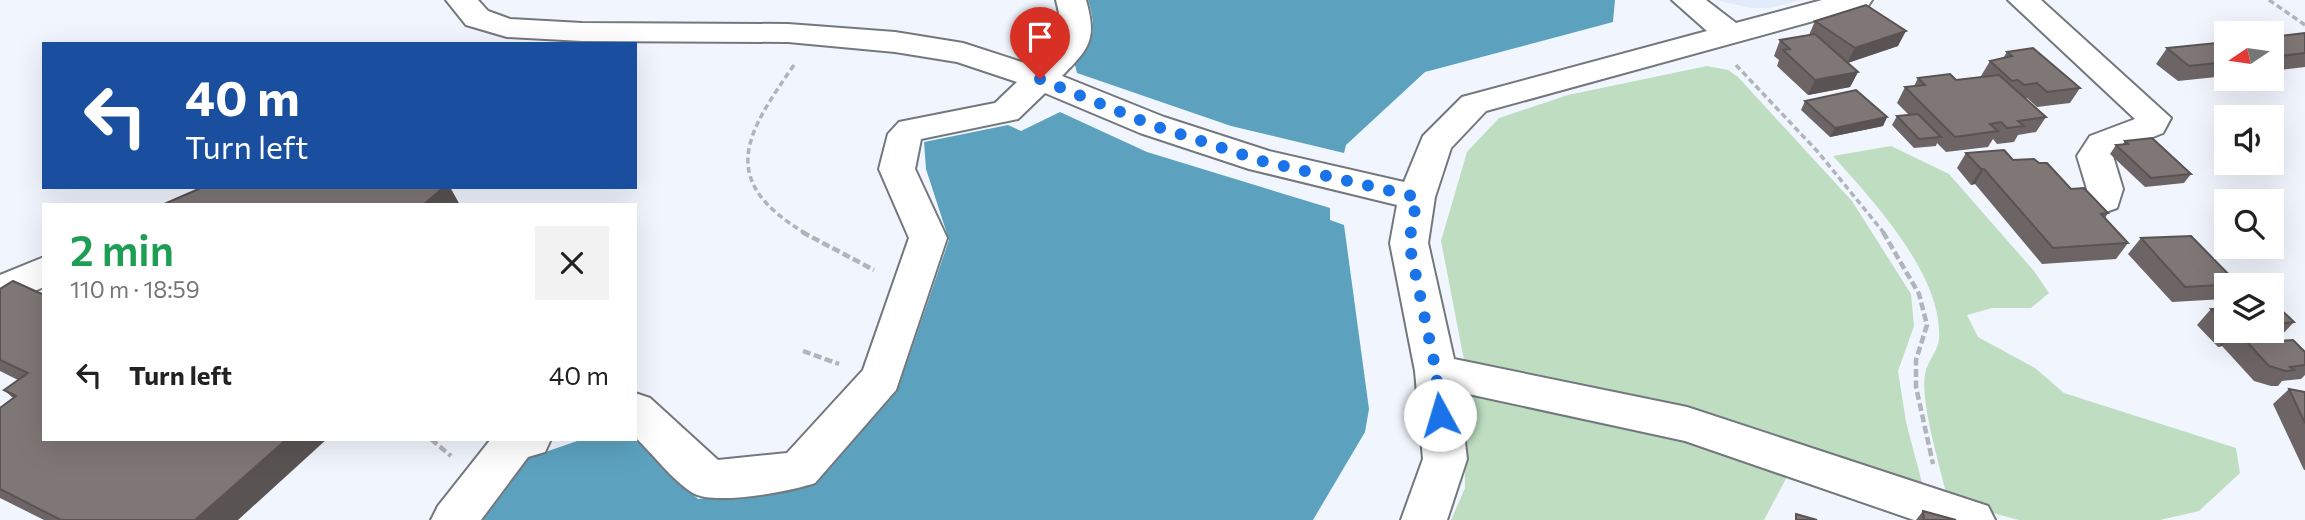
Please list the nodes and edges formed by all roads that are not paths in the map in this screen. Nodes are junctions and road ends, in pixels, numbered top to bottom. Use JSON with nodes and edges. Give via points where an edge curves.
{"nodes":[{"id":1,"x":461,"y":0,"type":"edge"},
{"id":2,"x":1071,"y":0,"type":"edge"},
{"id":3,"x":1687,"y":0,"type":"edge"},
{"id":4,"x":1857,"y":0,"type":"edge"},
{"id":5,"x":2022,"y":0,"type":"edge"},
{"id":6,"x":500,"y":36,"type":"edge"},
{"id":7,"x":1722,"y":37,"type":"junction"},
{"id":8,"x":1040,"y":79,"type":"junction"},
{"id":9,"x":1417,"y":197,"type":"junction"},
{"id":10,"x":2089,"y":206,"type":"edge"},
{"id":11,"x":42,"y":272,"type":"edge"},
{"id":12,"x":0,"y":291,"type":"edge"},
{"id":13,"x":1436,"y":371,"type":"junction"},
{"id":14,"x":637,"y":412,"type":"edge"},
{"id":15,"x":523,"y":441,"type":"edge"},
{"id":16,"x":1959,"y":516,"type":"edge"},
{"id":17,"x":454,"y":520,"type":"edge"},
{"id":18,"x":1424,"y":520,"type":"edge"}],
"edges":[{"from":1,"to":6,"type":"street"},
{"from":2,"to":8,"type":"street","via":[[1078,27],[1071,49]]},
{"from":3,"to":7,"type":"street"},
{"from":4,"to":7,"type":"street"},
{"from":5,"to":10,"type":"street","via":[[2154,118],[2151,125],[2102,144],[2095,156],[2104,200]]},
{"from":6,"to":8,"type":"street","via":[[813,35],[942,49]]},
{"from":7,"to":9,"type":"street","via":[[1474,104],[1435,144]]},
{"from":8,"to":9,"type":"street","via":[[1152,125],[1262,161]]},
{"from":8,"to":14,"type":"street","via":[[1006,112],[905,134],[897,169],[928,238],[881,378],[799,470],[709,480]]},
{"from":9,"to":13,"type":"street","via":[[1409,243]]},
{"from":11,"to":12,"type":"street"},
{"from":13,"to":16,"type":"street","via":[[1687,424]]},
{"from":13,"to":18,"type":"street","via":[[1445,459]]},
{"from":15,"to":17,"type":"street","via":[[513,444]]}]}
